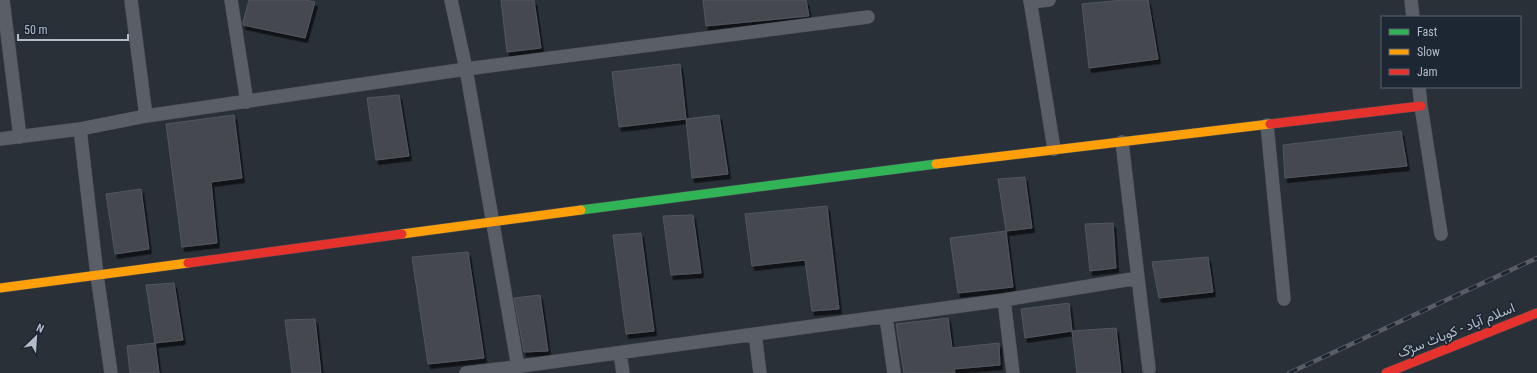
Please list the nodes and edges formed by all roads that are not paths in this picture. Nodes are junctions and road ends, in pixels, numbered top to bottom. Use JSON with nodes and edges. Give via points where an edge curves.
{"nodes":[{"id":1,"x":3,"y":0,"type":"edge"},
{"id":2,"x":131,"y":0,"type":"edge"},
{"id":3,"x":231,"y":0,"type":"edge"},
{"id":4,"x":452,"y":0,"type":"edge"},
{"id":5,"x":1048,"y":0,"type":"edge"},
{"id":6,"x":1411,"y":0,"type":"edge"},
{"id":7,"x":1030,"y":1,"type":"edge"},
{"id":8,"x":1413,"y":16,"type":"edge"},
{"id":9,"x":868,"y":17,"type":"dead end"},
{"id":10,"x":466,"y":69,"type":"junction"},
{"id":11,"x":1419,"y":88,"type":"edge"},
{"id":12,"x":247,"y":102,"type":"junction"},
{"id":13,"x":1421,"y":106,"type":"junction"},
{"id":14,"x":146,"y":116,"type":"junction"},
{"id":15,"x":1267,"y":125,"type":"junction"},
{"id":16,"x":80,"y":129,"type":"junction"},
{"id":17,"x":20,"y":137,"type":"junction"},
{"id":18,"x":0,"y":139,"type":"edge"},
{"id":19,"x":1122,"y":142,"type":"junction"},
{"id":20,"x":1054,"y":149,"type":"junction"},
{"id":21,"x":493,"y":222,"type":"junction"},
{"id":22,"x":1441,"y":234,"type":"dead end"},
{"id":23,"x":97,"y":275,"type":"junction"},
{"id":24,"x":1138,"y":278,"type":"junction"},
{"id":25,"x":0,"y":288,"type":"edge"},
{"id":26,"x":1284,"y":299,"type":"dead end"},
{"id":27,"x":1004,"y":300,"type":"junction"},
{"id":28,"x":1537,"y":313,"type":"edge"},
{"id":29,"x":886,"y":316,"type":"junction"},
{"id":30,"x":756,"y":334,"type":"junction"},
{"id":31,"x":620,"y":353,"type":"junction"},
{"id":32,"x":511,"y":369,"type":"edge"},
{"id":33,"x":1149,"y":369,"type":"dead end"},
{"id":34,"x":111,"y":373,"type":"edge"},
{"id":35,"x":466,"y":373,"type":"edge"},
{"id":36,"x":623,"y":373,"type":"edge"},
{"id":37,"x":760,"y":373,"type":"edge"},
{"id":38,"x":894,"y":373,"type":"edge"},
{"id":39,"x":1013,"y":373,"type":"edge"},
{"id":40,"x":1386,"y":373,"type":"edge"}],
"edges":[{"from":1,"to":17,"type":"street"},
{"from":2,"to":14,"type":"street"},
{"from":3,"to":12,"type":"street"},
{"from":4,"to":10,"type":"street"},
{"from":5,"to":7,"type":"street"},
{"from":6,"to":8,"type":"street"},
{"from":7,"to":20,"type":"street"},
{"from":9,"to":10,"type":"street"},
{"from":10,"to":12,"type":"street"},
{"from":10,"to":21,"type":"street"},
{"from":11,"to":13,"type":"street"},
{"from":12,"to":14,"type":"street"},
{"from":13,"to":15,"type":"main road"},
{"from":13,"to":22,"type":"street"},
{"from":14,"to":16,"type":"street"},
{"from":15,"to":19,"type":"main road"},
{"from":15,"to":26,"type":"street"},
{"from":16,"to":17,"type":"street"},
{"from":16,"to":23,"type":"street"},
{"from":17,"to":18,"type":"street"},
{"from":19,"to":20,"type":"main road"},
{"from":19,"to":24,"type":"street"},
{"from":20,"to":21,"type":"main road"},
{"from":21,"to":23,"type":"main road"},
{"from":21,"to":32,"type":"street"},
{"from":23,"to":25,"type":"main road"},
{"from":23,"to":34,"type":"street"},
{"from":24,"to":27,"type":"street"},
{"from":24,"to":33,"type":"street"},
{"from":27,"to":29,"type":"street"},
{"from":27,"to":39,"type":"street"},
{"from":28,"to":40,"type":"main road","name":"اسلام آباد - کوہاٹ سڑک"},
{"from":29,"to":30,"type":"street"},
{"from":29,"to":38,"type":"street"},
{"from":30,"to":31,"type":"street"},
{"from":30,"to":37,"type":"street"},
{"from":31,"to":32,"type":"street"},
{"from":31,"to":36,"type":"street"},
{"from":32,"to":35,"type":"street"}]}
